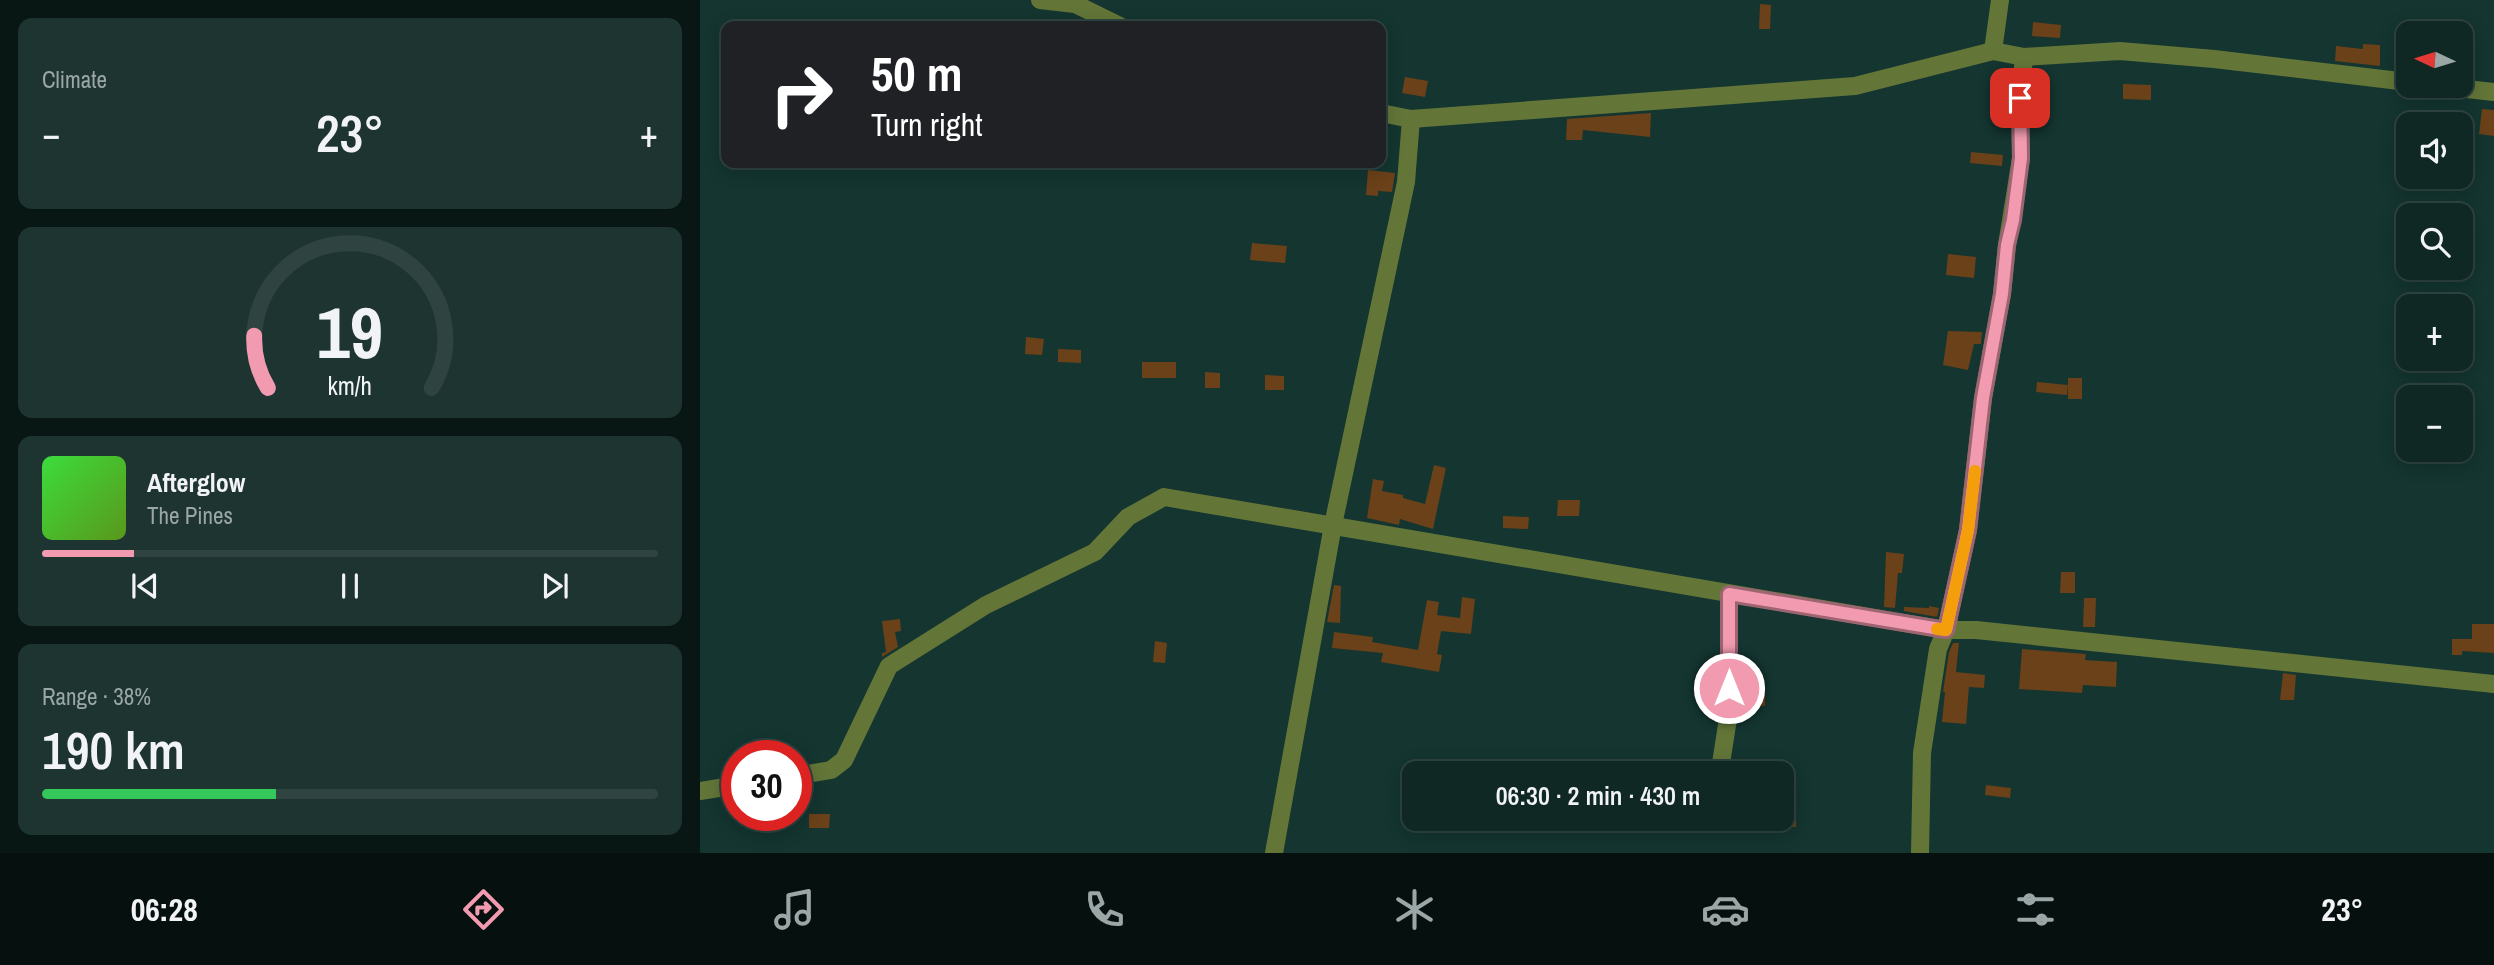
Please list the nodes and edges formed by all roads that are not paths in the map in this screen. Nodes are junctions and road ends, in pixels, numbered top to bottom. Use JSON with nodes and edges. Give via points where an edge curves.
{"nodes":[{"id":1,"x":1040,"y":0,"type":"edge"},
{"id":2,"x":2000,"y":0,"type":"edge"},
{"id":3,"x":1111,"y":21,"type":"edge"},
{"id":4,"x":1993,"y":51,"type":"junction"},
{"id":5,"x":2024,"y":57,"type":"junction"},
{"id":6,"x":2396,"y":81,"type":"edge"},
{"id":7,"x":2473,"y":90,"type":"edge"},
{"id":8,"x":2494,"y":92,"type":"edge"},
{"id":9,"x":1386,"y":114,"type":"edge"},
{"id":10,"x":1410,"y":119,"type":"junction"},
{"id":11,"x":1333,"y":525,"type":"junction"},
{"id":12,"x":1729,"y":594,"type":"junction"},
{"id":13,"x":1946,"y":630,"type":"junction"},
{"id":14,"x":2494,"y":684,"type":"edge"},
{"id":15,"x":1721,"y":761,"type":"edge"},
{"id":16,"x":812,"y":774,"type":"edge"},
{"id":17,"x":721,"y":788,"type":"edge"},
{"id":18,"x":700,"y":791,"type":"edge"},
{"id":19,"x":1273,"y":853,"type":"edge"},
{"id":20,"x":1920,"y":853,"type":"edge"}],
"edges":[{"from":1,"to":3,"type":"street","via":[[1075,4]]},
{"from":2,"to":4,"type":"street"},
{"from":4,"to":5,"type":"street"},
{"from":4,"to":10,"type":"street","via":[[1855,86]]},
{"from":5,"to":6,"type":"street","via":[[2120,51]]},
{"from":5,"to":13,"type":"street","via":[[2018,183],[1983,398],[1968,530]]},
{"from":7,"to":8,"type":"street"},
{"from":9,"to":10,"type":"street"},
{"from":10,"to":11,"type":"street","via":[[1406,182]]},
{"from":11,"to":12,"type":"street"},
{"from":11,"to":16,"type":"street","via":[[1164,497],[1128,517],[1095,552],[986,605],[889,666],[844,760],[831,771]]},
{"from":11,"to":19,"type":"street"},
{"from":12,"to":13,"type":"street"},
{"from":12,"to":15,"type":"street","via":[[1729,712]]},
{"from":13,"to":14,"type":"street"},
{"from":13,"to":20,"type":"street","via":[[1938,649],[1922,753]]},
{"from":17,"to":18,"type":"street"}]}
